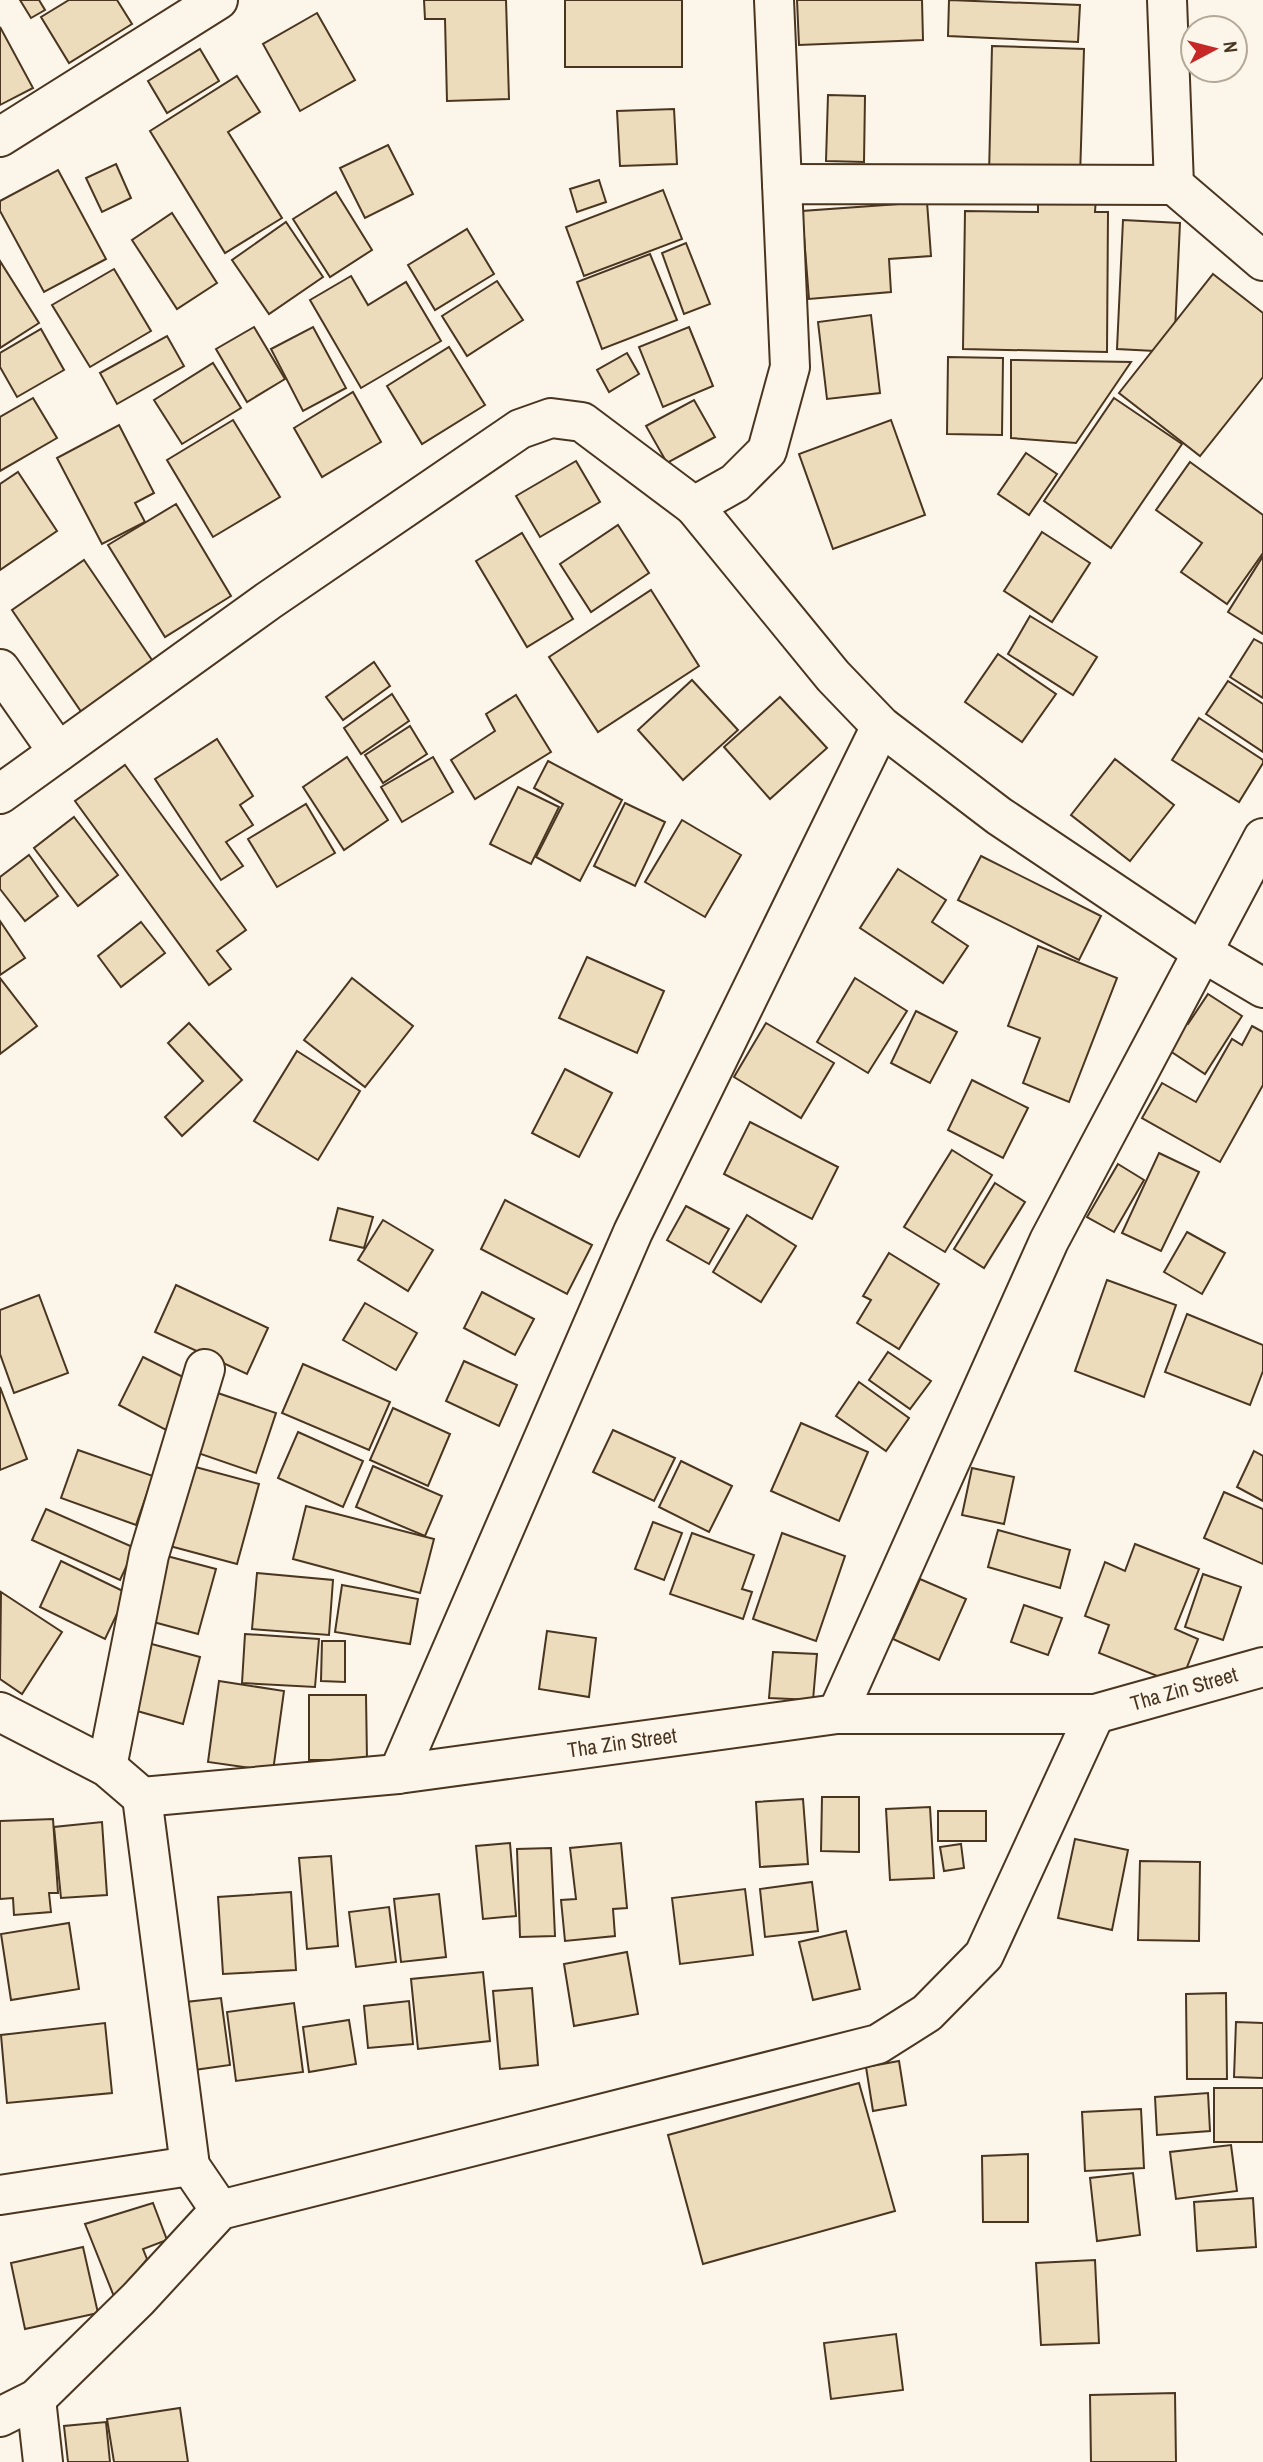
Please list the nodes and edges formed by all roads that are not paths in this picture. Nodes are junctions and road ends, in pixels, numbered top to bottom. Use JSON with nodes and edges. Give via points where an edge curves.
{"nodes":[{"id":1,"x":218,"y":0,"type":"edge"},
{"id":2,"x":774,"y":0,"type":"edge"},
{"id":3,"x":1167,"y":0,"type":"edge"},
{"id":4,"x":0,"y":137,"type":"edge"},
{"id":5,"x":782,"y":184,"type":"junction"},
{"id":6,"x":1174,"y":185,"type":"junction"},
{"id":7,"x":1263,"y":261,"type":"edge"},
{"id":8,"x":694,"y":506,"type":"junction"},
{"id":9,"x":0,"y":670,"type":"edge"},
{"id":10,"x":881,"y":726,"type":"junction"},
{"id":11,"x":58,"y":751,"type":"junction"},
{"id":12,"x":0,"y":794,"type":"edge"},
{"id":13,"x":1263,"y":838,"type":"edge"},
{"id":14,"x":1202,"y":952,"type":"junction"},
{"id":15,"x":1263,"y":988,"type":"edge"},
{"id":16,"x":205,"y":1369,"type":"dead end"},
{"id":17,"x":1263,"y":1667,"type":"edge"},
{"id":18,"x":0,"y":1712,"type":"edge"},
{"id":19,"x":837,"y":1714,"type":"junction"},
{"id":20,"x":1095,"y":1714,"type":"junction"},
{"id":21,"x":107,"y":1767,"type":"junction"},
{"id":22,"x":398,"y":1774,"type":"junction"},
{"id":23,"x":142,"y":1797,"type":"junction"},
{"id":24,"x":190,"y":2166,"type":"junction"},
{"id":25,"x":0,"y":2195,"type":"edge"},
{"id":26,"x":220,"y":2210,"type":"junction"},
{"id":27,"x":36,"y":2399,"type":"junction"},
{"id":28,"x":0,"y":2417,"type":"edge"},
{"id":29,"x":43,"y":2462,"type":"edge"}],
"edges":[{"from":1,"to":4,"type":"street"},
{"from":2,"to":5,"type":"street"},
{"from":3,"to":6,"type":"street"},
{"from":5,"to":6,"type":"street"},
{"from":5,"to":8,"type":"street","via":[[790,367],[784,391],[767,450],[735,483]]},
{"from":6,"to":7,"type":"street"},
{"from":8,"to":10,"type":"street","via":[[833,676]]},
{"from":8,"to":11,"type":"street","via":[[582,422],[551,418],[520,429]]},
{"from":9,"to":11,"type":"street"},
{"from":10,"to":14,"type":"street","via":[[999,816]]},
{"from":10,"to":22,"type":"street","via":[[633,1232]]},
{"from":11,"to":12,"type":"street"},
{"from":13,"to":14,"type":"street"},
{"from":14,"to":15,"type":"street"},
{"from":14,"to":19,"type":"street","via":[[1049,1241]]},
{"from":16,"to":21,"type":"street","via":[[149,1555]]},
{"from":17,"to":20,"type":"street","name":"Tha Zin Street"},
{"from":18,"to":21,"type":"street"},
{"from":19,"to":20,"type":"street","name":"Tha Zin Street"},
{"from":19,"to":22,"type":"street","name":"Tha Zin Street"},
{"from":20,"to":26,"type":"street","via":[[984,1955],[927,2013],[878,2044]]},
{"from":21,"to":23,"type":"street"},
{"from":22,"to":23,"type":"street","name":"Tha Zin Street"},
{"from":23,"to":24,"type":"street"},
{"from":24,"to":25,"type":"street"},
{"from":24,"to":26,"type":"street"},
{"from":26,"to":27,"type":"street"},
{"from":27,"to":28,"type":"street"},
{"from":27,"to":29,"type":"street"}]}
